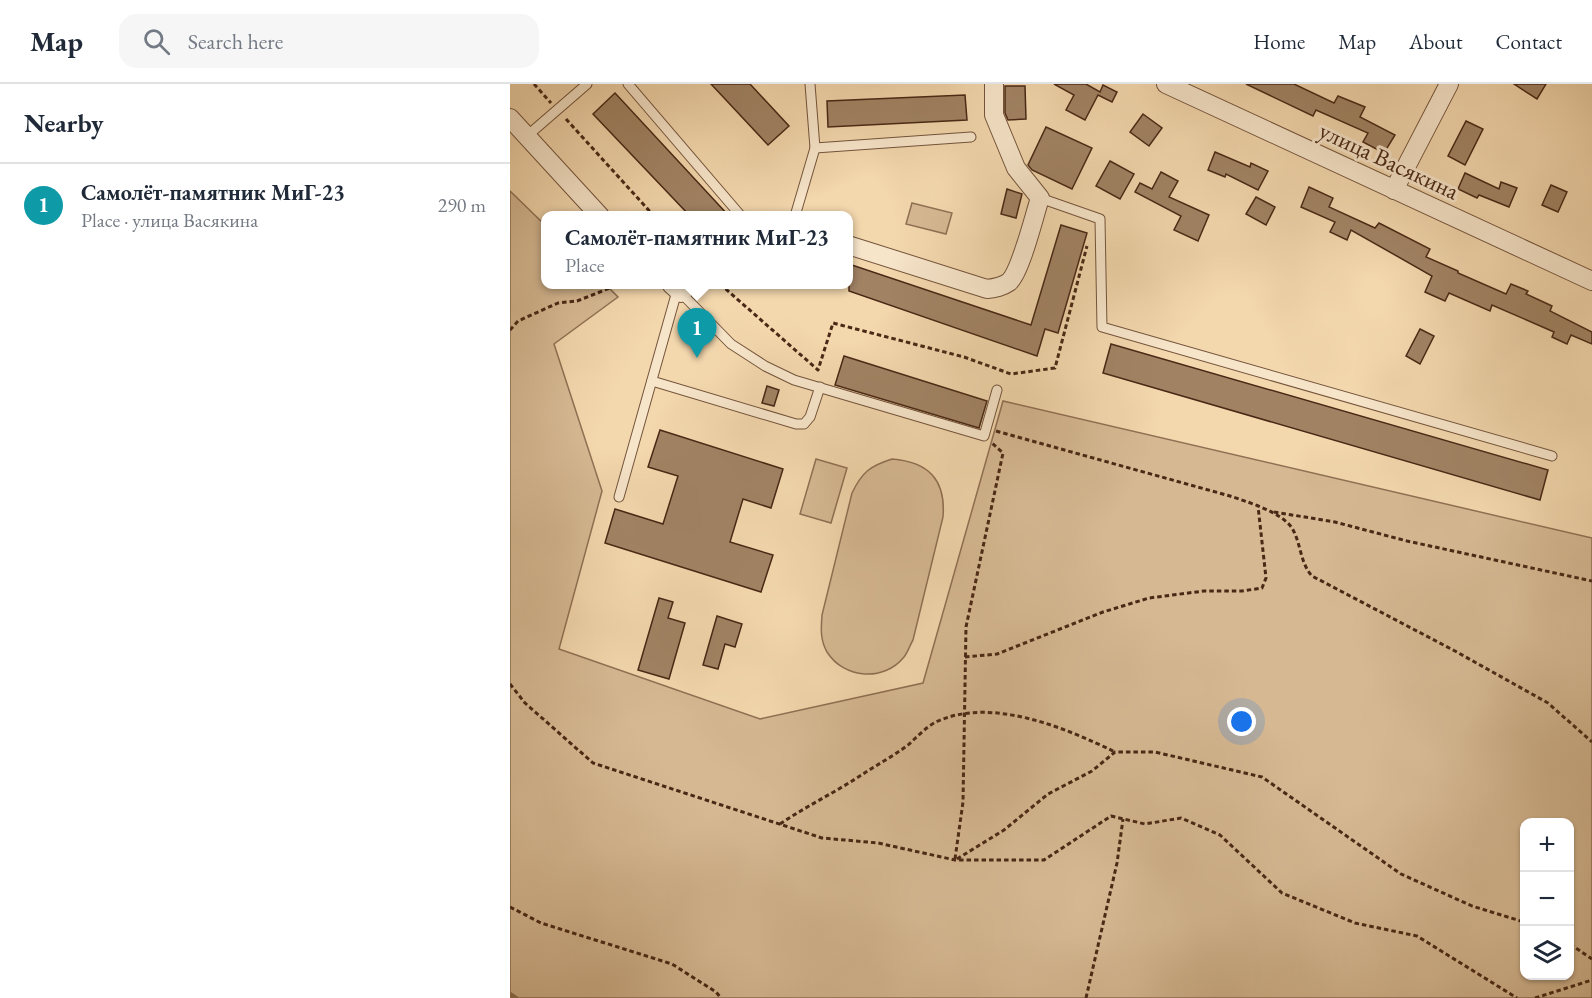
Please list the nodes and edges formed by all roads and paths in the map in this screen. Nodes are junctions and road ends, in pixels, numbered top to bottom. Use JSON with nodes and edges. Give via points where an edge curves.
{"nodes":[{"id":1,"x":534,"y":84,"type":"edge"},
{"id":2,"x":586,"y":84,"type":"edge"},
{"id":3,"x":628,"y":84,"type":"edge"},
{"id":4,"x":810,"y":84,"type":"edge"},
{"id":5,"x":994,"y":84,"type":"edge"},
{"id":6,"x":1166,"y":84,"type":"edge"},
{"id":7,"x":1449,"y":84,"type":"edge"},
{"id":8,"x":558,"y":110,"type":"junction"},
{"id":9,"x":510,"y":118,"type":"edge"},
{"id":10,"x":527,"y":136,"type":"junction"},
{"id":11,"x":971,"y":137,"type":"dead end"},
{"id":12,"x":815,"y":148,"type":"junction"},
{"id":13,"x":1394,"y":190,"type":"junction"},
{"id":14,"x":1040,"y":198,"type":"junction"},
{"id":15,"x":595,"y":211,"type":"edge"},
{"id":16,"x":649,"y":211,"type":"edge"},
{"id":17,"x":737,"y":211,"type":"edge"},
{"id":18,"x":796,"y":211,"type":"edge"},
{"id":19,"x":1095,"y":217,"type":"junction"},
{"id":20,"x":853,"y":246,"type":"edge"},
{"id":21,"x":1592,"y":281,"type":"edge"},
{"id":22,"x":609,"y":289,"type":"edge"},
{"id":23,"x":680,"y":289,"type":"edge"},
{"id":24,"x":681,"y":289,"type":"edge"},
{"id":25,"x":725,"y":289,"type":"edge"},
{"id":26,"x":510,"y":330,"type":"edge"},
{"id":27,"x":652,"y":381,"type":"junction"},
{"id":28,"x":820,"y":387,"type":"junction"},
{"id":29,"x":997,"y":390,"type":"dead end"},
{"id":30,"x":985,"y":433,"type":"junction"},
{"id":31,"x":1552,"y":456,"type":"dead end"},
{"id":32,"x":619,"y":497,"type":"dead end"},
{"id":33,"x":1258,"y":506,"type":"junction"},
{"id":34,"x":1270,"y":512,"type":"junction"},
{"id":35,"x":1592,"y":581,"type":"edge"},
{"id":36,"x":965,"y":657,"type":"junction"},
{"id":37,"x":510,"y":684,"type":"edge"},
{"id":38,"x":964,"y":712,"type":"junction"},
{"id":39,"x":1592,"y":742,"type":"edge"},
{"id":40,"x":1115,"y":752,"type":"junction"},
{"id":41,"x":1123,"y":819,"type":"junction"},
{"id":42,"x":780,"y":824,"type":"junction"},
{"id":43,"x":955,"y":860,"type":"junction"},
{"id":44,"x":510,"y":907,"type":"edge"},
{"id":45,"x":1520,"y":921,"type":"edge"},
{"id":46,"x":1574,"y":947,"type":"edge"},
{"id":47,"x":1592,"y":959,"type":"edge"},
{"id":48,"x":1592,"y":980,"type":"edge"},
{"id":49,"x":721,"y":998,"type":"edge"},
{"id":50,"x":1086,"y":998,"type":"edge"},
{"id":51,"x":1517,"y":998,"type":"edge"},
{"id":52,"x":1535,"y":998,"type":"edge"}],
"edges":[{"from":1,"to":8,"type":"path"},
{"from":2,"to":8,"type":"lane"},
{"from":3,"to":17,"type":"lane"},
{"from":4,"to":12,"type":"lane"},
{"from":5,"to":14,"type":"street","via":[[994,115],[1016,168]]},
{"from":6,"to":13,"type":"street","name":"улица Васякина"},
{"from":7,"to":13,"type":"street"},
{"from":8,"to":10,"type":"lane"},
{"from":8,"to":16,"type":"path"},
{"from":9,"to":10,"type":"street"},
{"from":10,"to":15,"type":"street"},
{"from":11,"to":12,"type":"lane"},
{"from":12,"to":18,"type":"lane"},
{"from":13,"to":21,"type":"street","name":"улица Васякина"},
{"from":14,"to":19,"type":"lane"},
{"from":14,"to":20,"type":"street","via":[[1017,270],[999,288],[987,289]]},
{"from":19,"to":25,"type":"path","via":[[1055,368],[1011,374],[964,357],[833,323],[818,370]]},
{"from":19,"to":31,"type":"lane","via":[[1100,219],[1102,327]]},
{"from":22,"to":26,"type":"path","via":[[577,301],[558,303],[518,321]]},
{"from":23,"to":27,"type":"lane"},
{"from":24,"to":28,"type":"lane","via":[[731,344],[765,366]]},
{"from":27,"to":28,"type":"lane","via":[[796,424],[804,424],[810,417]]},
{"from":27,"to":32,"type":"lane"},
{"from":28,"to":30,"type":"lane"},
{"from":29,"to":30,"type":"lane"},
{"from":30,"to":33,"type":"path","via":[[1008,433]]},
{"from":30,"to":36,"type":"path","via":[[1003,453],[966,627]]},
{"from":33,"to":34,"type":"path"},
{"from":33,"to":36,"type":"path","via":[[1266,578],[1262,588],[1149,598],[997,654]]},
{"from":34,"to":35,"type":"path","via":[[1335,522]]},
{"from":34,"to":39,"type":"path","via":[[1292,527],[1312,576],[1548,703]]},
{"from":36,"to":38,"type":"path"},
{"from":37,"to":42,"type":"path","via":[[525,703],[593,763]]},
{"from":38,"to":40,"type":"path","via":[[991,712],[1035,720]]},
{"from":38,"to":42,"type":"path","via":[[933,723],[907,746],[842,789]]},
{"from":38,"to":43,"type":"path","via":[[963,802]]},
{"from":40,"to":43,"type":"path"},
{"from":40,"to":45,"type":"path","via":[[1155,753],[1263,777],[1401,874],[1472,906]]},
{"from":41,"to":43,"type":"path","via":[[1111,816],[1044,860]]},
{"from":41,"to":50,"type":"path","via":[[1115,873]]},
{"from":41,"to":51,"type":"path","via":[[1145,824],[1181,818],[1220,835],[1282,893],[1355,923],[1417,936]]},
{"from":42,"to":43,"type":"path","via":[[822,838],[878,843]]},
{"from":44,"to":49,"type":"path","via":[[541,923],[672,964]]},
{"from":46,"to":47,"type":"path"},
{"from":48,"to":52,"type":"path"}]}
